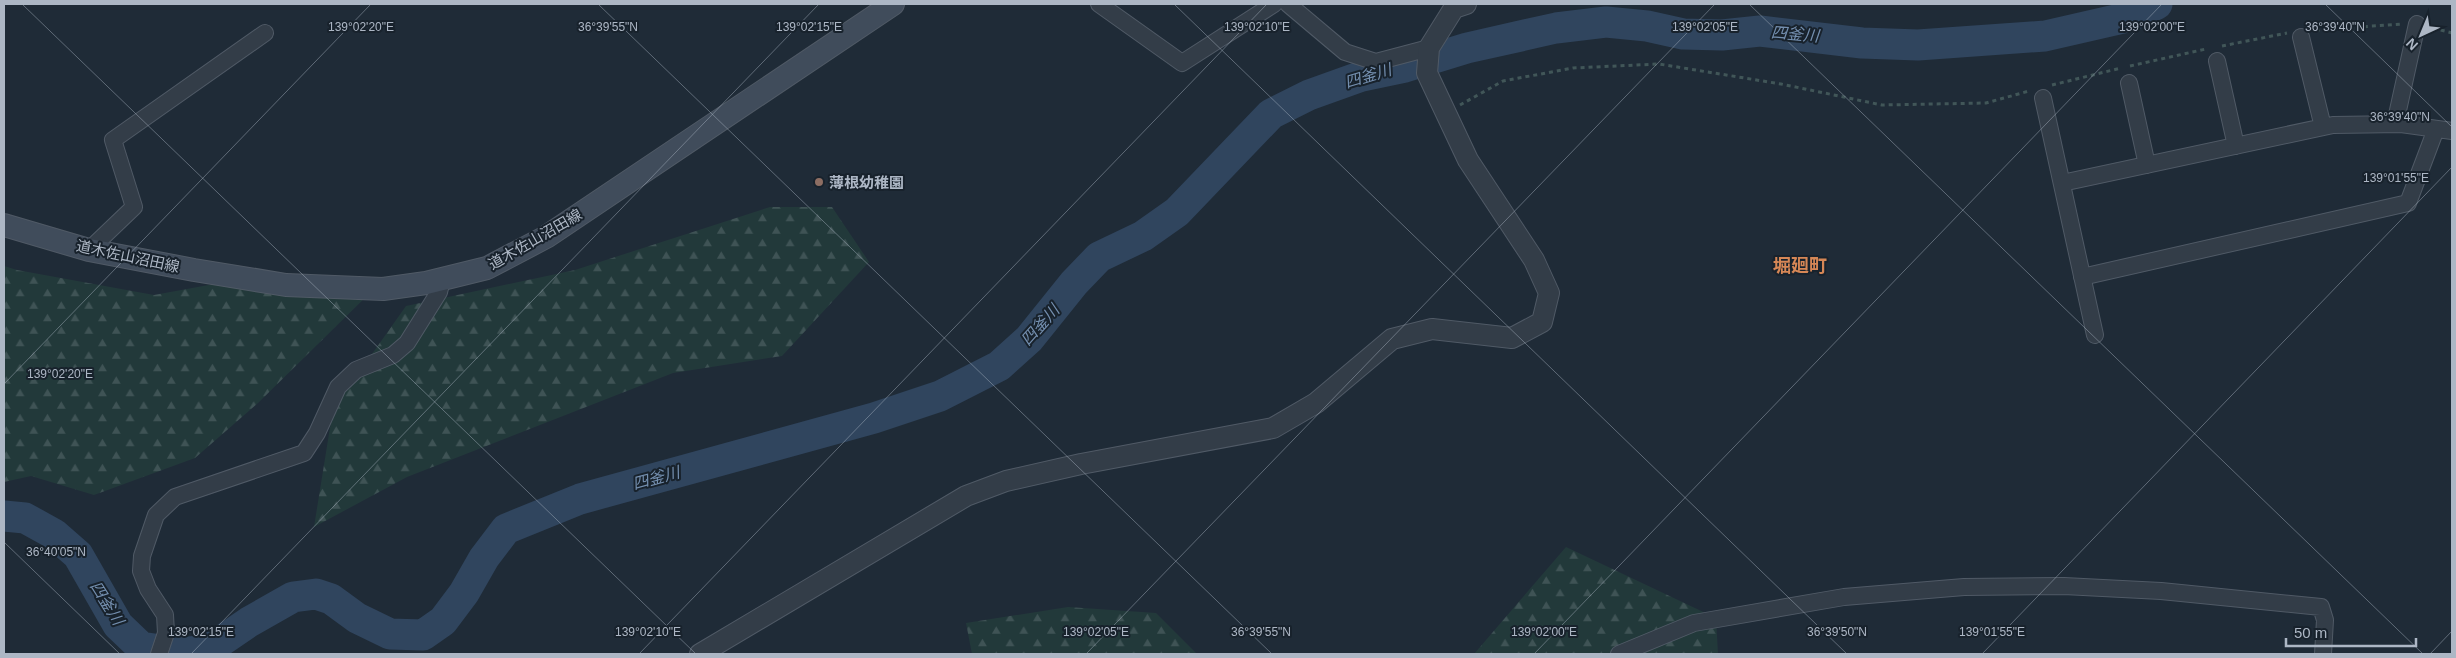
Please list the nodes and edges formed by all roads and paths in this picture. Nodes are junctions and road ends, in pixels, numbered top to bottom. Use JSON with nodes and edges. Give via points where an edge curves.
{"nodes":[{"id":1,"x":893,"y":4,"type":"edge"},
{"id":2,"x":1099,"y":4,"type":"edge"},
{"id":3,"x":1274,"y":4,"type":"edge"},
{"id":4,"x":1288,"y":4,"type":"edge"},
{"id":5,"x":1466,"y":4,"type":"edge"},
{"id":6,"x":2417,"y":24,"type":"junction"},
{"id":7,"x":265,"y":33,"type":"dead end"},
{"id":8,"x":2300,"y":33,"type":"junction"},
{"id":9,"x":2452,"y":33,"type":"edge"},
{"id":10,"x":1429,"y":48,"type":"junction"},
{"id":11,"x":2217,"y":60,"type":"dead end"},
{"id":12,"x":2128,"y":83,"type":"dead end"},
{"id":13,"x":2041,"y":91,"type":"junction"},
{"id":14,"x":1445,"y":114,"type":"junction"},
{"id":15,"x":2395,"y":124,"type":"junction"},
{"id":16,"x":2323,"y":127,"type":"junction"},
{"id":17,"x":2444,"y":130,"type":"edge"},
{"id":18,"x":2236,"y":146,"type":"junction"},
{"id":19,"x":2147,"y":165,"type":"junction"},
{"id":20,"x":2062,"y":183,"type":"junction"},
{"id":21,"x":4,"y":225,"type":"edge"},
{"id":22,"x":88,"y":250,"type":"junction"},
{"id":23,"x":2082,"y":277,"type":"junction"},
{"id":24,"x":442,"y":280,"type":"junction"},
{"id":25,"x":2095,"y":335,"type":"dead end"},
{"id":26,"x":158,"y":654,"type":"edge"},
{"id":27,"x":700,"y":654,"type":"edge"},
{"id":28,"x":1619,"y":654,"type":"edge"},
{"id":29,"x":2323,"y":654,"type":"edge"}],
"edges":[{"from":1,"to":24,"type":"main road","name":"道木佐山沼田線","via":[[546,237],[487,268]]},
{"from":2,"to":3,"type":"street","via":[[1182,63]]},
{"from":4,"to":10,"type":"street","via":[[1345,52],[1376,62]]},
{"from":5,"to":10,"type":"street","via":[[1454,8]]},
{"from":6,"to":8,"type":"path"},
{"from":6,"to":9,"type":"path"},
{"from":6,"to":15,"type":"street"},
{"from":7,"to":22,"type":"street","via":[[112,140],[134,207]]},
{"from":8,"to":13,"type":"path","via":[[2167,57]]},
{"from":8,"to":16,"type":"street"},
{"from":10,"to":14,"type":"street","via":[[1427,73]]},
{"from":11,"to":18,"type":"street"},
{"from":12,"to":19,"type":"street"},
{"from":13,"to":14,"type":"path","via":[[1986,103],[1882,105],[1659,64],[1573,68],[1504,81]]},
{"from":13,"to":20,"type":"street"},
{"from":14,"to":27,"type":"street","via":[[1468,160],[1534,260],[1549,293],[1542,322],[1512,338],[1432,329],[1392,339],[1316,403],[1273,428],[1081,464],[1006,481],[966,496]]},
{"from":15,"to":16,"type":"street"},
{"from":15,"to":17,"type":"street"},
{"from":16,"to":18,"type":"street"},
{"from":17,"to":23,"type":"street","via":[[2408,203]]},
{"from":18,"to":19,"type":"street"},
{"from":19,"to":20,"type":"street"},
{"from":20,"to":23,"type":"street"},
{"from":21,"to":22,"type":"main road","name":"道木佐山沼田線"},
{"from":22,"to":24,"type":"main road","name":"道木佐山沼田線","via":[[286,285],[383,289]]},
{"from":23,"to":25,"type":"street"},
{"from":24,"to":26,"type":"street","via":[[439,292],[407,343],[393,355],[356,370],[338,387],[304,454],[175,497],[156,515],[142,556],[141,571],[165,615],[166,633]]},
{"from":28,"to":29,"type":"street","via":[[1694,623],[1844,597],[1964,586],[2064,586],[2161,591],[2321,606],[2325,620]]}]}
